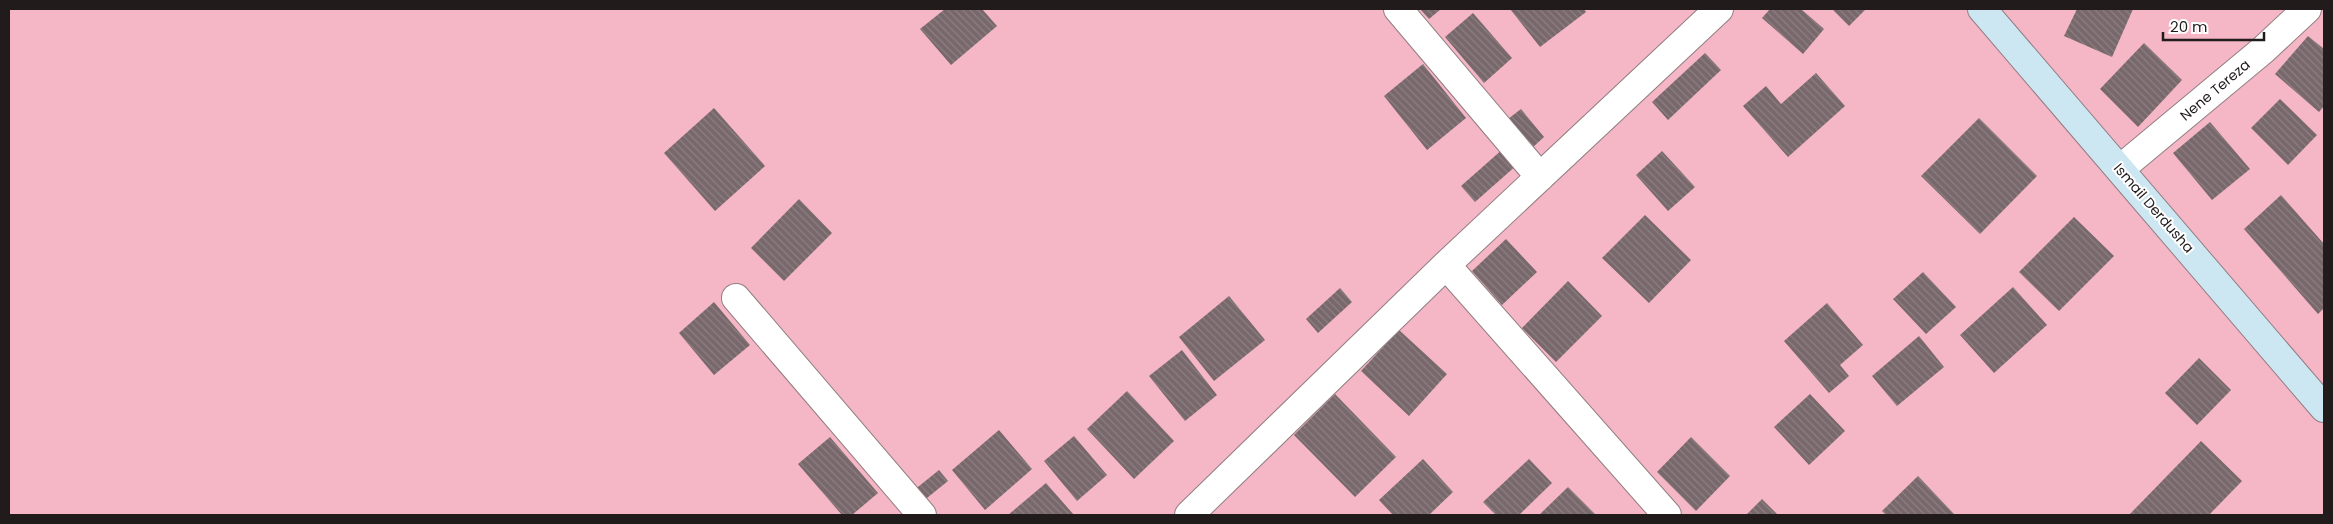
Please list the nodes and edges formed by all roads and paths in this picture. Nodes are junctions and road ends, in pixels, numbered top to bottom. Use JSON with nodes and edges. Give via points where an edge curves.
{"nodes":[{"id":1,"x":1398,"y":9,"type":"edge"},
{"id":2,"x":1719,"y":9,"type":"edge"},
{"id":3,"x":1982,"y":9,"type":"edge"},
{"id":4,"x":2307,"y":9,"type":"edge"},
{"id":5,"x":2120,"y":169,"type":"junction"},
{"id":6,"x":1540,"y":177,"type":"junction"},
{"id":7,"x":1446,"y":265,"type":"junction"},
{"id":8,"x":736,"y":298,"type":"dead end"},
{"id":9,"x":2324,"y":408,"type":"edge"},
{"id":10,"x":922,"y":515,"type":"edge"},
{"id":11,"x":1189,"y":515,"type":"edge"},
{"id":12,"x":1667,"y":515,"type":"edge"}],
"edges":[{"from":1,"to":6,"type":"street"},
{"from":2,"to":6,"type":"street"},
{"from":3,"to":5,"type":"main road","name":"Ismail Derdusha"},
{"from":4,"to":5,"type":"street","name":"Nene Tereza","via":[[2263,50]]},
{"from":5,"to":9,"type":"main road","name":"Ismail Derdusha"},
{"from":6,"to":7,"type":"street"},
{"from":7,"to":11,"type":"street"},
{"from":7,"to":12,"type":"street"},
{"from":8,"to":10,"type":"street"}]}
